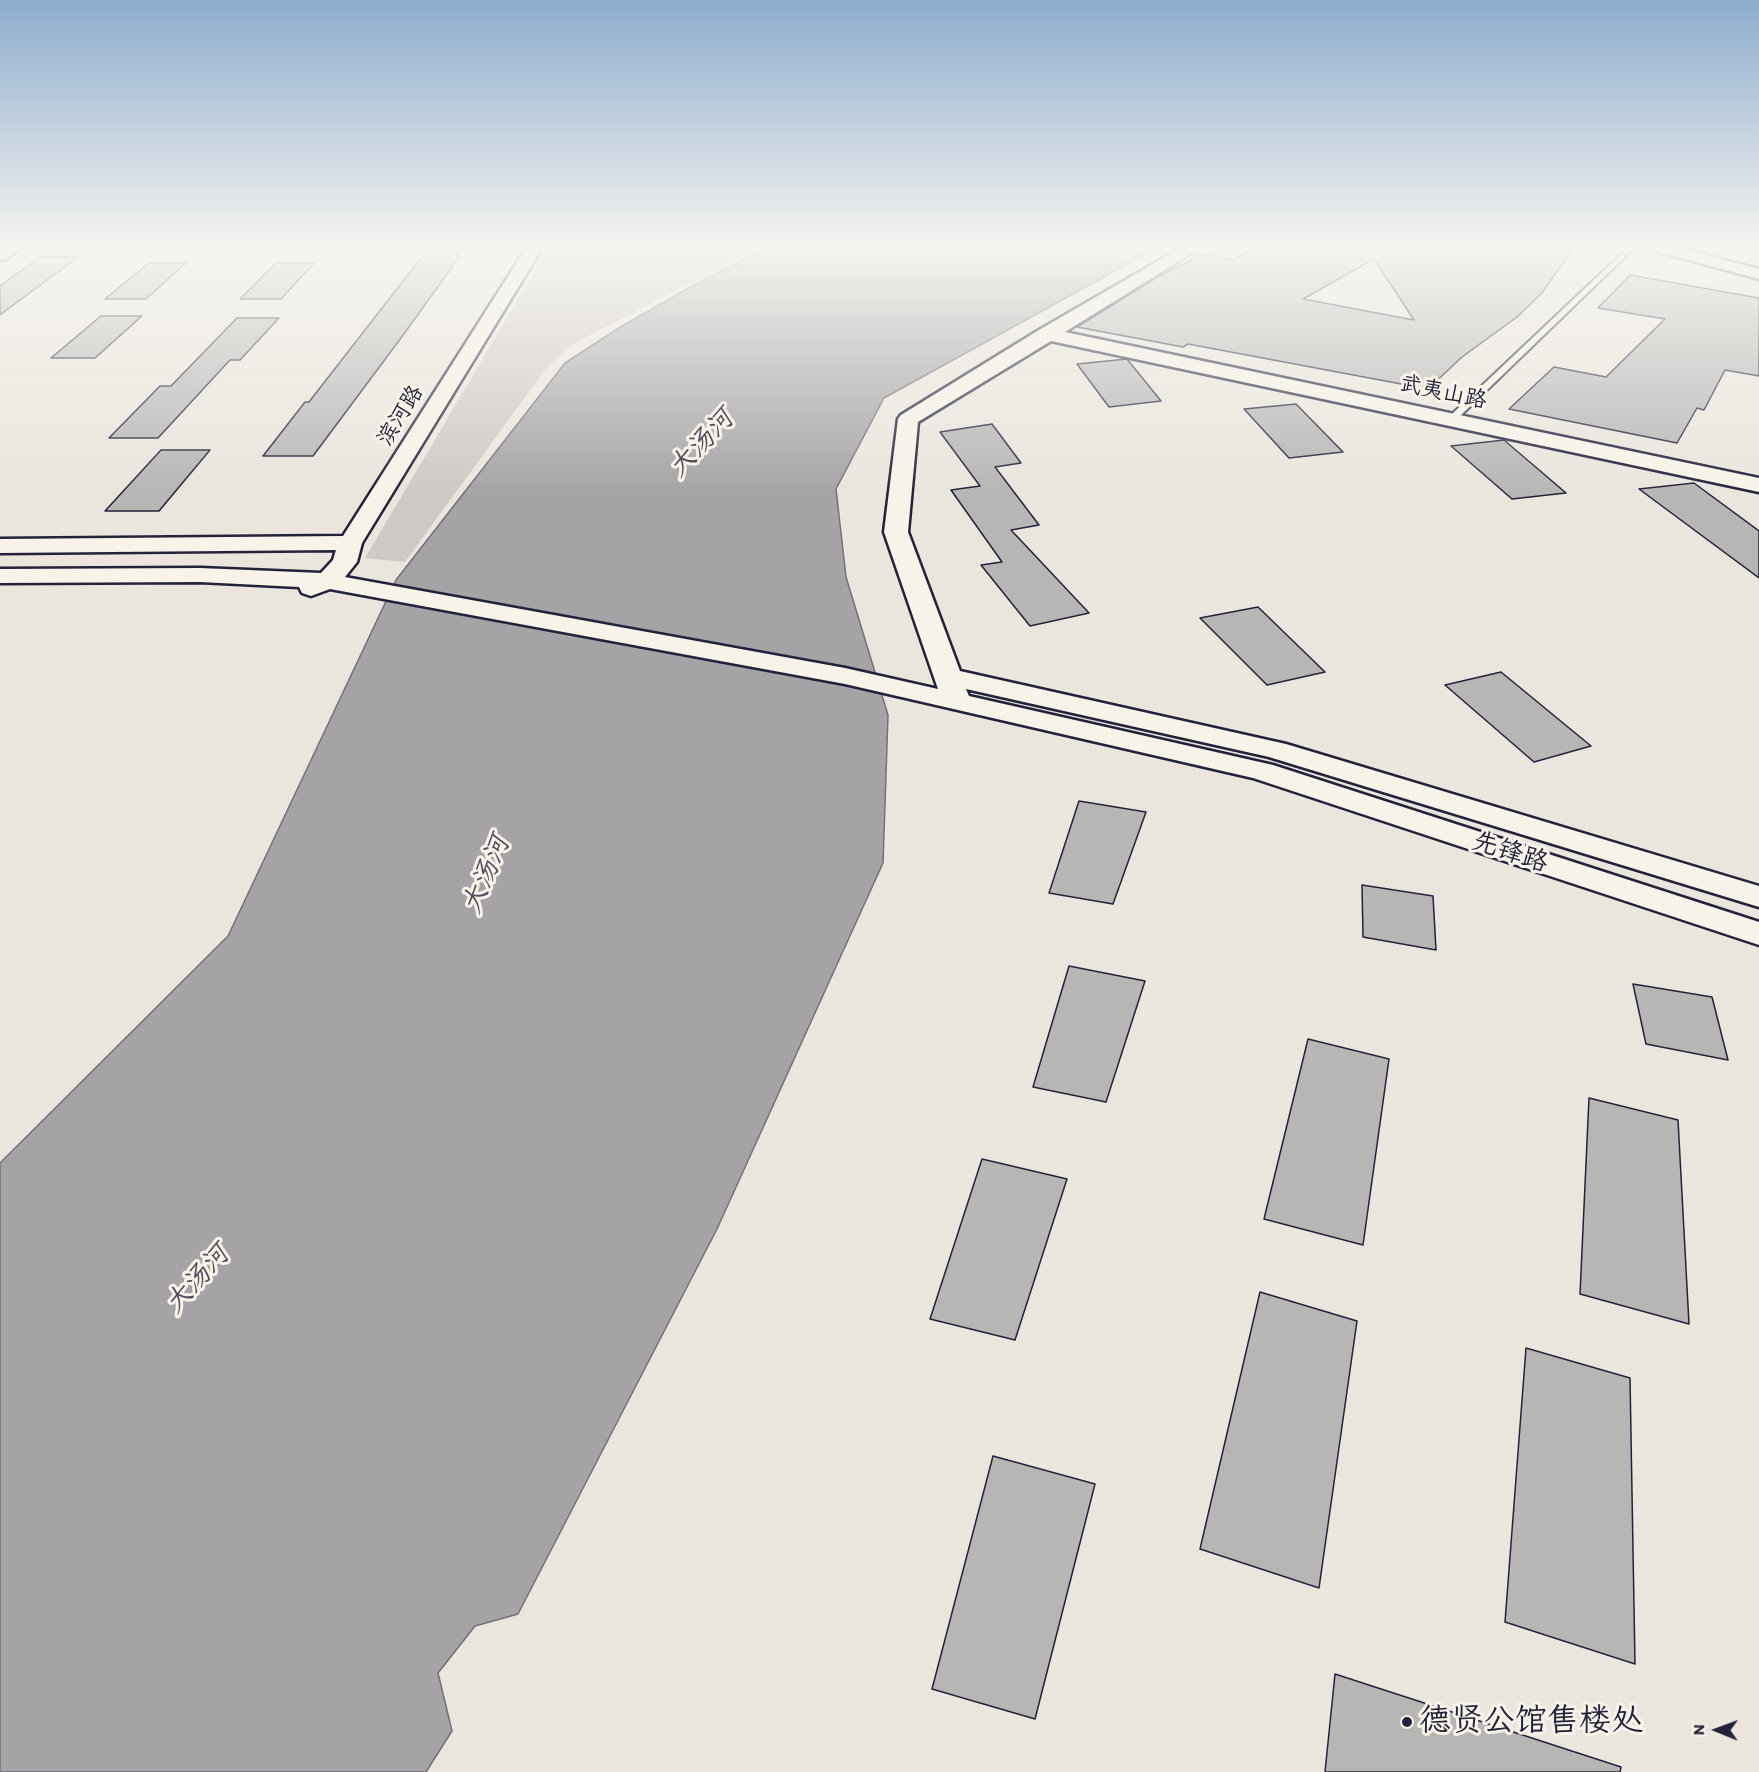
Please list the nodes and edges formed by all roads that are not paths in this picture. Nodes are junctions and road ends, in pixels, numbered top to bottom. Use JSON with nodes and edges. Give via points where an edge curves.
{"nodes":[{"id":1,"x":485,"y":328,"type":"edge"},
{"id":2,"x":1057,"y":328,"type":"edge"},
{"id":3,"x":1547,"y":328,"type":"edge"},
{"id":4,"x":1046,"y":334,"type":"junction"},
{"id":5,"x":1455,"y":416,"type":"dead end"},
{"id":6,"x":1759,"y":485,"type":"edge"},
{"id":7,"x":0,"y":546,"type":"edge"},
{"id":8,"x":0,"y":560,"type":"edge"},
{"id":9,"x":341,"y":562,"type":"junction"},
{"id":10,"x":0,"y":576,"type":"edge"},
{"id":11,"x":0,"y":591,"type":"edge"},
{"id":12,"x":953,"y":690,"type":"junction"},
{"id":13,"x":1759,"y":897,"type":"edge"},
{"id":14,"x":1759,"y":934,"type":"edge"}],
"edges":[{"from":1,"to":9,"type":"street","name":"滨河路"},
{"from":2,"to":4,"type":"street"},
{"from":3,"to":5,"type":"lane"},
{"from":4,"to":6,"type":"street","name":"武夷山路"},
{"from":4,"to":12,"type":"street","via":[[908,418],[896,532]]},
{"from":7,"to":9,"type":"street"},
{"from":8,"to":9,"type":"street","via":[[217,557]]},
{"from":9,"to":10,"type":"street","via":[[200,574]]},
{"from":9,"to":11,"type":"street","via":[[295,594]]},
{"from":9,"to":12,"type":"street","via":[[860,657]]},
{"from":12,"to":13,"type":"street","via":[[1276,750]]},
{"from":12,"to":14,"type":"street","name":"先锋路","via":[[1262,771]]}]}
